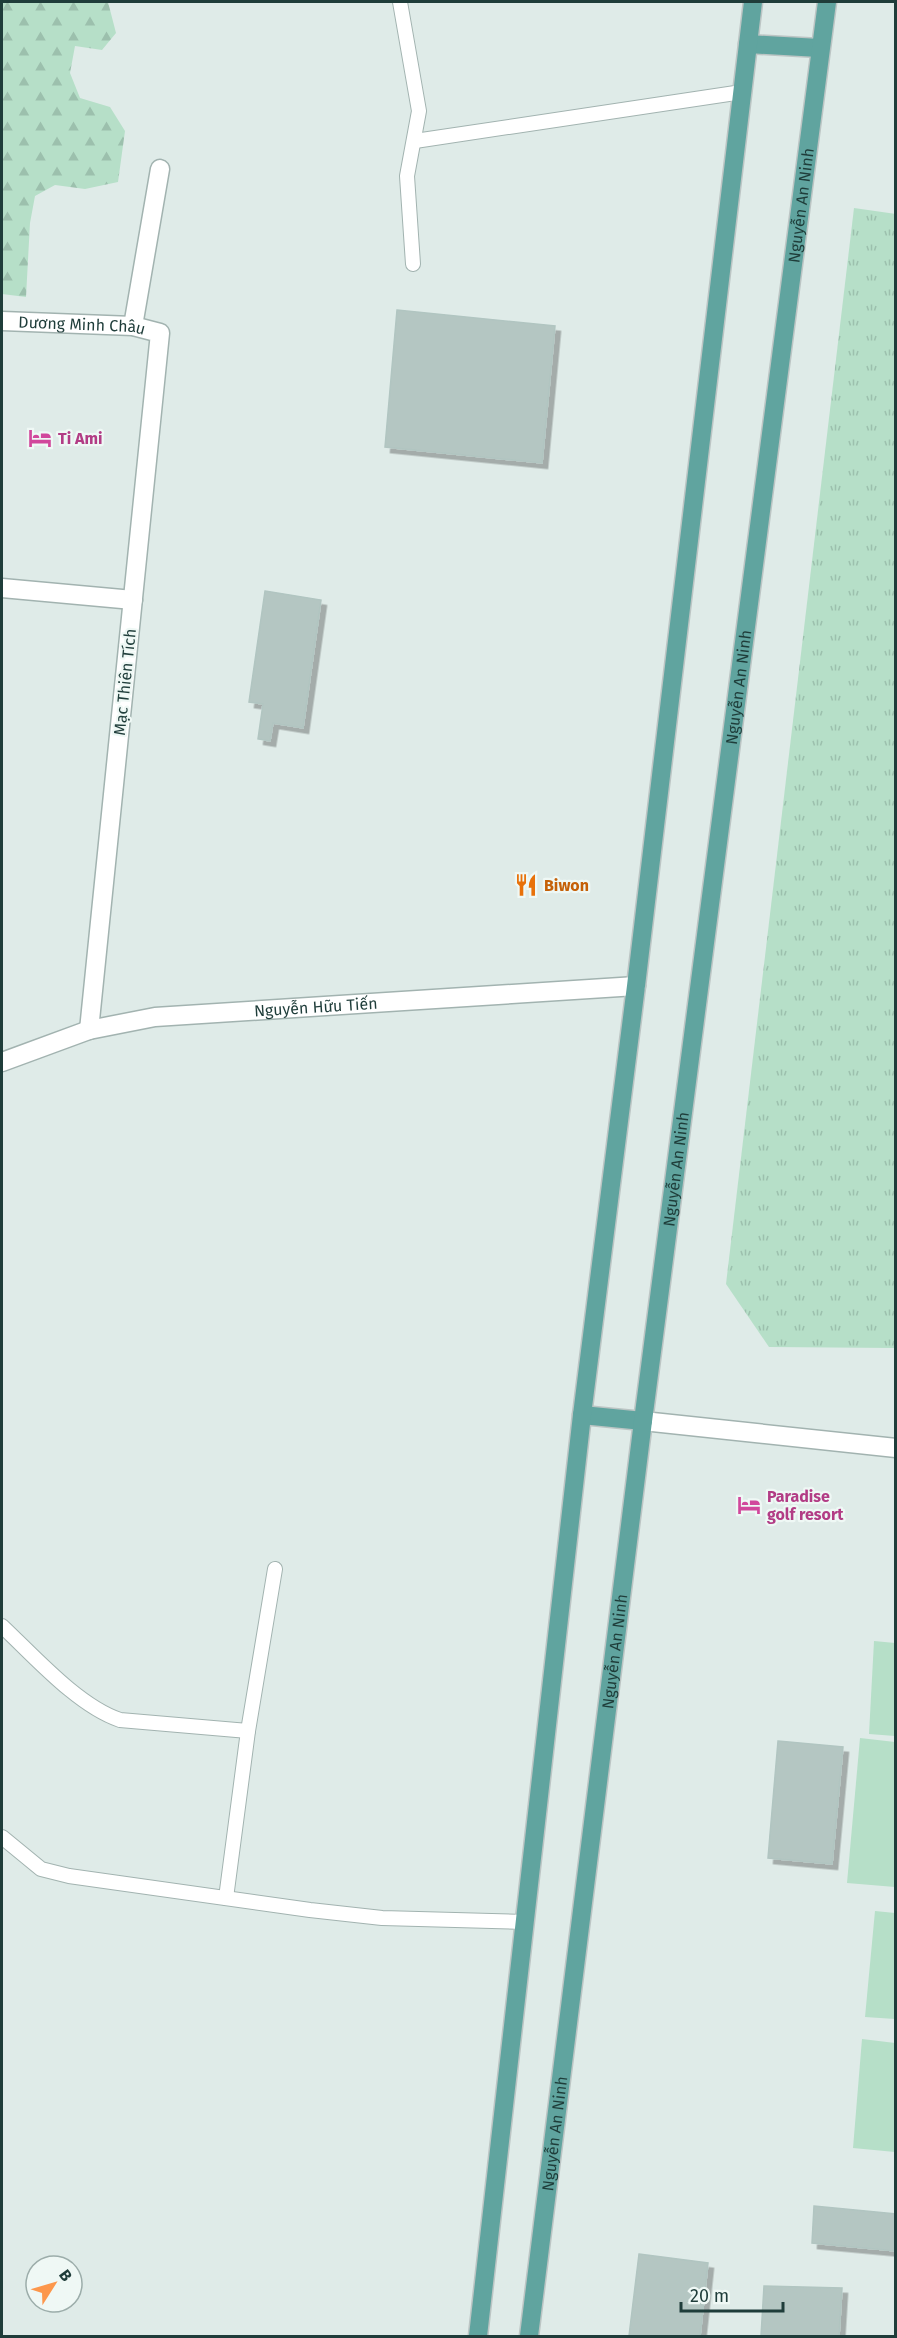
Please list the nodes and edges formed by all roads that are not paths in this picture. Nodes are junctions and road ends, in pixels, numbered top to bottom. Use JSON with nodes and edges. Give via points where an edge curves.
{"nodes":[{"id":1,"x":400,"y":2,"type":"edge"},
{"id":2,"x":753,"y":2,"type":"edge"},
{"id":3,"x":827,"y":2,"type":"edge"},
{"id":4,"x":748,"y":44,"type":"junction"},
{"id":5,"x":819,"y":48,"type":"junction"},
{"id":6,"x":742,"y":92,"type":"junction"},
{"id":7,"x":415,"y":141,"type":"junction"},
{"id":8,"x":160,"y":169,"type":"dead end"},
{"id":9,"x":413,"y":264,"type":"dead end"},
{"id":10,"x":2,"y":321,"type":"edge"},
{"id":11,"x":133,"y":326,"type":"junction"},
{"id":12,"x":160,"y":333,"type":"joint"},
{"id":13,"x":2,"y":588,"type":"edge"},
{"id":14,"x":133,"y":600,"type":"junction"},
{"id":15,"x":636,"y":986,"type":"junction"},
{"id":16,"x":89,"y":1030,"type":"junction"},
{"id":17,"x":2,"y":1062,"type":"edge"},
{"id":18,"x":582,"y":1416,"type":"junction"},
{"id":19,"x":643,"y":1420,"type":"junction"},
{"id":20,"x":896,"y":1448,"type":"edge"},
{"id":21,"x":275,"y":1569,"type":"dead end"},
{"id":22,"x":2,"y":1626,"type":"edge"},
{"id":23,"x":249,"y":1731,"type":"junction"},
{"id":24,"x":2,"y":1838,"type":"edge"},
{"id":25,"x":226,"y":1898,"type":"junction"},
{"id":26,"x":525,"y":1922,"type":"junction"},
{"id":27,"x":478,"y":2337,"type":"edge"},
{"id":28,"x":529,"y":2337,"type":"edge"}],
"edges":[{"from":1,"to":7,"type":"lane","via":[[419,111]]},
{"from":2,"to":4,"type":"main road"},
{"from":3,"to":5,"type":"main road","name":"Nguyễn An Ninh"},
{"from":4,"to":5,"type":"main road"},
{"from":4,"to":6,"type":"main road"},
{"from":5,"to":19,"type":"main road","name":"Nguyễn An Ninh"},
{"from":6,"to":7,"type":"lane"},
{"from":6,"to":15,"type":"main road"},
{"from":7,"to":9,"type":"lane","via":[[407,176]]},
{"from":8,"to":11,"type":"street"},
{"from":10,"to":11,"type":"street","name":"Dương Minh Châu"},
{"from":11,"to":12,"type":"street","name":"Dương Minh Châu"},
{"from":12,"to":14,"type":"street","name":"Mạc Thiên Tích"},
{"from":13,"to":14,"type":"street"},
{"from":14,"to":16,"type":"street","name":"Mạc Thiên Tích"},
{"from":15,"to":16,"type":"street","name":"Nguyễn Hữu Tiến","via":[[155,1017]]},
{"from":15,"to":18,"type":"main road"},
{"from":16,"to":17,"type":"street","name":"Nguyễn Hữu Tiến"},
{"from":18,"to":19,"type":"main road"},
{"from":18,"to":26,"type":"main road"},
{"from":19,"to":20,"type":"street"},
{"from":19,"to":28,"type":"main road","name":"Nguyễn An Ninh"},
{"from":21,"to":23,"type":"lane"},
{"from":22,"to":23,"type":"lane","via":[[81,1699],[103,1714],[120,1720]]},
{"from":23,"to":25,"type":"lane"},
{"from":24,"to":25,"type":"lane","via":[[41,1869]]},
{"from":25,"to":26,"type":"lane","via":[[382,1918]]},
{"from":26,"to":27,"type":"main road"}]}
